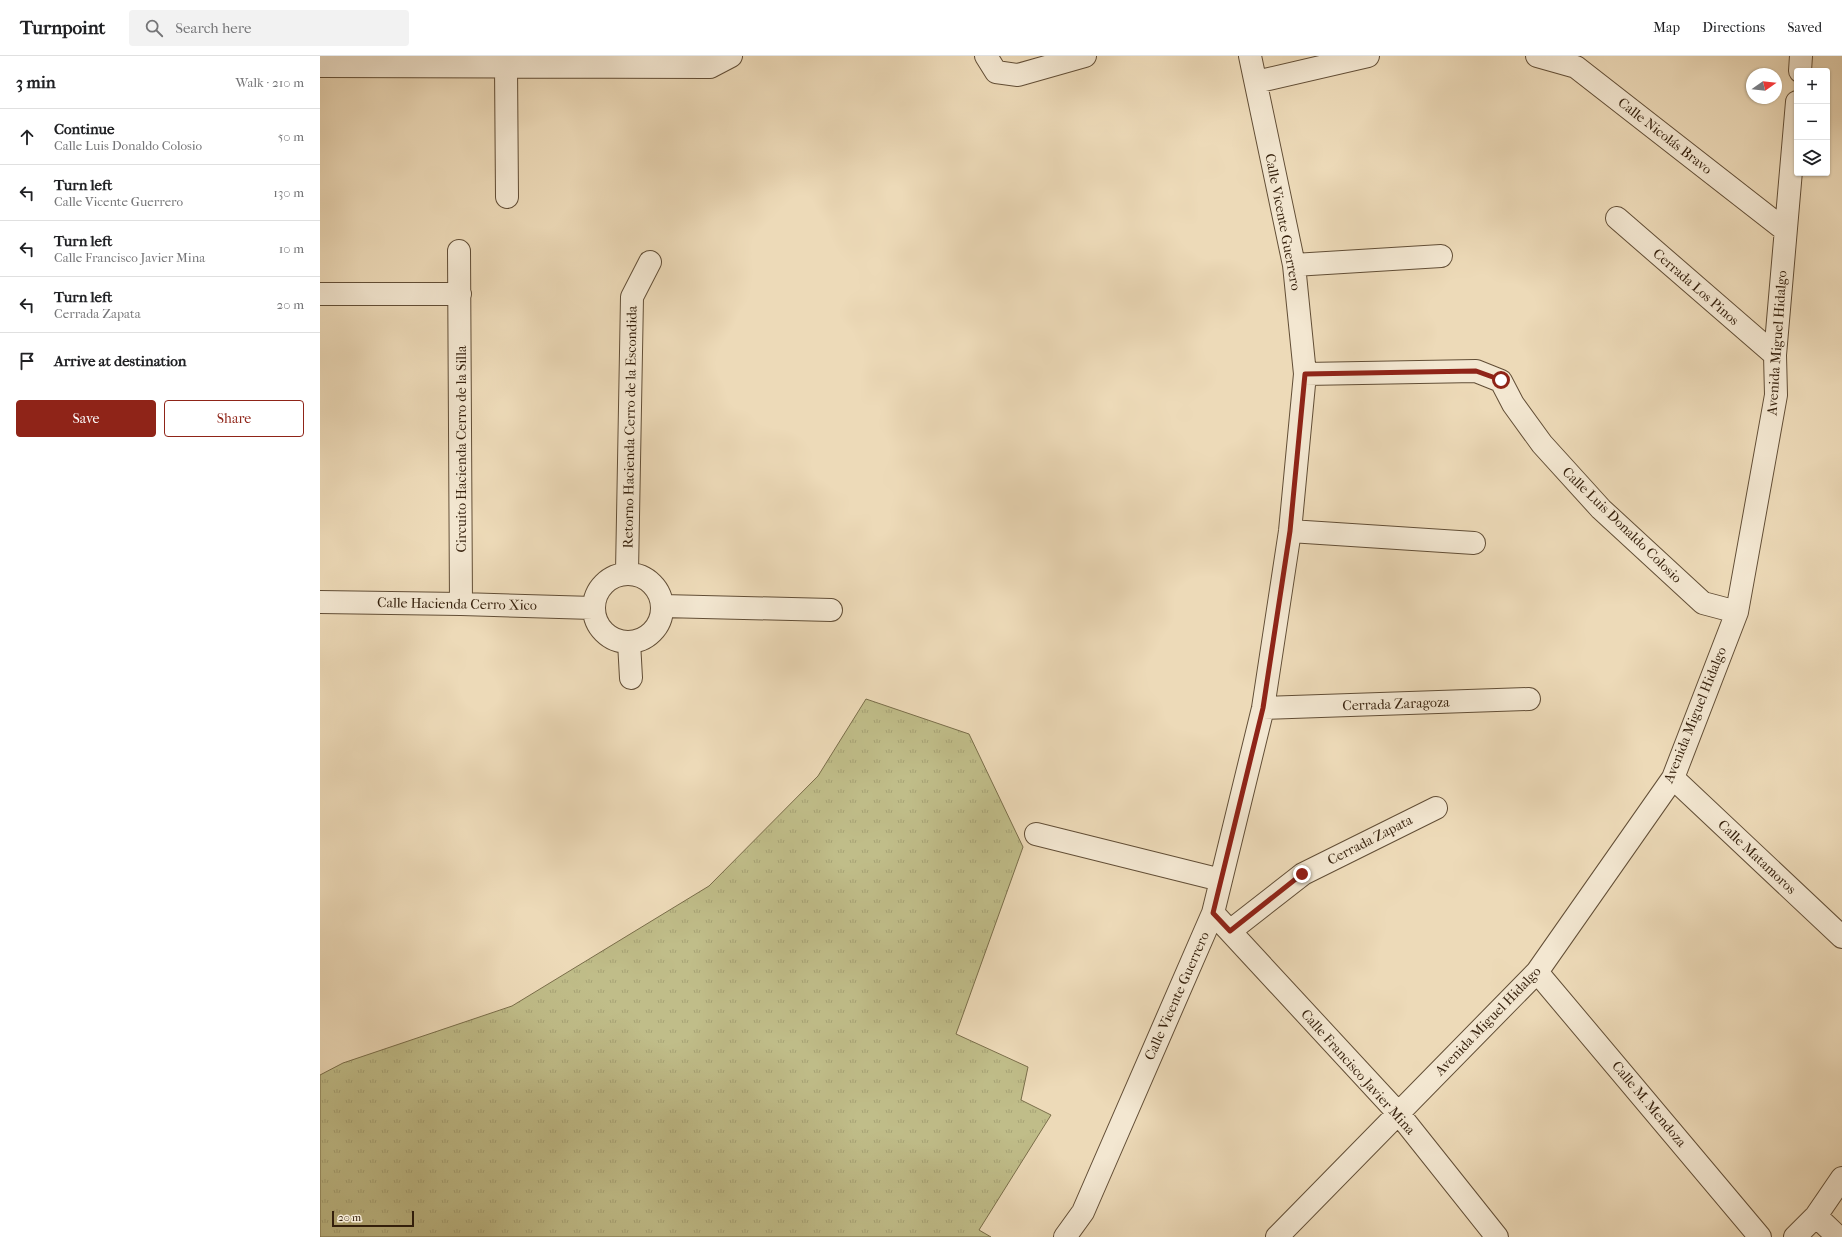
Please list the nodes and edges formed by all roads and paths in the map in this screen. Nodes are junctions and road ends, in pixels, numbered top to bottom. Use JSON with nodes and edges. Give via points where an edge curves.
{"nodes":[{"id":1,"x":731,"y":56,"type":"edge"},
{"id":2,"x":986,"y":56,"type":"edge"},
{"id":3,"x":1085,"y":56,"type":"edge"},
{"id":4,"x":1250,"y":56,"type":"edge"},
{"id":5,"x":1368,"y":56,"type":"edge"},
{"id":6,"x":1537,"y":56,"type":"edge"},
{"id":7,"x":1801,"y":56,"type":"edge"},
{"id":8,"x":320,"y":66,"type":"edge"},
{"id":9,"x":506,"y":66,"type":"junction"},
{"id":10,"x":1800,"y":68,"type":"edge"},
{"id":11,"x":1256,"y":82,"type":"junction"},
{"id":12,"x":1797,"y":104,"type":"edge"},
{"id":13,"x":507,"y":197,"type":"dead end"},
{"id":14,"x":1617,"y":218,"type":"dead end"},
{"id":15,"x":1785,"y":230,"type":"junction"},
{"id":16,"x":459,"y":251,"type":"dead end"},
{"id":17,"x":1441,"y":256,"type":"dead end"},
{"id":18,"x":650,"y":262,"type":"dead end"},
{"id":19,"x":1294,"y":265,"type":"junction"},
{"id":20,"x":320,"y":294,"type":"edge"},
{"id":21,"x":460,"y":294,"type":"junction"},
{"id":22,"x":1775,"y":355,"type":"junction"},
{"id":23,"x":1305,"y":374,"type":"junction"},
{"id":24,"x":1290,"y":531,"type":"junction"},
{"id":25,"x":1474,"y":543,"type":"dead end"},
{"id":26,"x":627,"y":572,"type":"junction"},
{"id":27,"x":320,"y":602,"type":"edge"},
{"id":28,"x":461,"y":604,"type":"junction"},
{"id":29,"x":663,"y":606,"type":"junction"},
{"id":30,"x":594,"y":608,"type":"junction"},
{"id":31,"x":831,"y":610,"type":"dead end"},
{"id":32,"x":1737,"y":612,"type":"junction"},
{"id":33,"x":629,"y":642,"type":"junction"},
{"id":34,"x":631,"y":678,"type":"dead end"},
{"id":35,"x":1529,"y":700,"type":"dead end"},
{"id":36,"x":1263,"y":708,"type":"junction"},
{"id":37,"x":1673,"y":778,"type":"junction"},
{"id":38,"x":1436,"y":808,"type":"dead end"},
{"id":39,"x":1036,"y":834,"type":"dead end"},
{"id":40,"x":1221,"y":880,"type":"junction"},
{"id":41,"x":1213,"y":913,"type":"junction"},
{"id":42,"x":1230,"y":931,"type":"junction"},
{"id":43,"x":1842,"y":937,"type":"edge"},
{"id":44,"x":1537,"y":972,"type":"junction"},
{"id":45,"x":1398,"y":1114,"type":"junction"},
{"id":46,"x":1842,"y":1178,"type":"edge"},
{"id":47,"x":1816,"y":1216,"type":"junction"},
{"id":48,"x":1065,"y":1237,"type":"edge"},
{"id":49,"x":1278,"y":1237,"type":"edge"},
{"id":50,"x":1497,"y":1237,"type":"edge"},
{"id":51,"x":1760,"y":1237,"type":"edge"},
{"id":52,"x":1795,"y":1237,"type":"edge"},
{"id":53,"x":1838,"y":1237,"type":"edge"}],
"edges":[{"from":1,"to":9,"type":"street","via":[[710,67]]},
{"from":2,"to":3,"type":"street","via":[[996,72],[1018,75]]},
{"from":4,"to":11,"type":"street","name":"Calle Vicente Guerrero"},
{"from":5,"to":11,"type":"street"},
{"from":6,"to":15,"type":"street","name":"Calle Nicolás Bravo","via":[[1576,67]]},
{"from":7,"to":10,"type":"street"},
{"from":8,"to":9,"type":"street"},
{"from":9,"to":13,"type":"street"},
{"from":11,"to":19,"type":"street","name":"Calle Vicente Guerrero"},
{"from":12,"to":15,"type":"street","name":"Avenida Miguel Hidalgo"},
{"from":14,"to":22,"type":"street","name":"Cerrada Los Pinos"},
{"from":15,"to":22,"type":"street","name":"Avenida Miguel Hidalgo"},
{"from":16,"to":21,"type":"street","name":"Circuito Hacienda Cerro de la Silla"},
{"from":17,"to":19,"type":"street"},
{"from":18,"to":26,"type":"street","name":"Retorno Hacienda Cerro de la Escondida","via":[[632,297]]},
{"from":19,"to":23,"type":"street","name":"Calle Vicente Guerrero"},
{"from":20,"to":21,"type":"street"},
{"from":21,"to":28,"type":"street","name":"Circuito Hacienda Cerro de la Silla"},
{"from":22,"to":32,"type":"street","name":"Avenida Miguel Hidalgo","via":[[1776,396]]},
{"from":23,"to":24,"type":"street","name":"Calle Vicente Guerrero"},
{"from":23,"to":32,"type":"street","name":"Calle Luis Donaldo Colosio","via":[[1476,371],[1501,380],[1512,404],[1542,444],[1602,508],[1703,602]]},
{"from":24,"to":25,"type":"street"},
{"from":24,"to":36,"type":"street","name":"Calle Vicente Guerrero"},
{"from":26,"to":29,"type":"street","via":[[640,575],[652,582],[660,593]]},
{"from":26,"to":30,"type":"street","via":[[614,576],[603,584],[596,595]]},
{"from":27,"to":28,"type":"street","name":"Calle Hacienda Cerro Xico"},
{"from":28,"to":30,"type":"street","name":"Calle Hacienda Cerro Xico"},
{"from":29,"to":31,"type":"street"},
{"from":29,"to":33,"type":"street","via":[[661,620],[654,632],[642,640]]},
{"from":30,"to":33,"type":"street","via":[[596,622],[604,633],[616,640]]},
{"from":32,"to":37,"type":"street","name":"Avenida Miguel Hidalgo"},
{"from":33,"to":34,"type":"street"},
{"from":35,"to":36,"type":"street","name":"Cerrada Zaragoza"},
{"from":36,"to":40,"type":"street","name":"Calle Vicente Guerrero"},
{"from":37,"to":43,"type":"street","name":"Calle Matamoros"},
{"from":37,"to":44,"type":"street","name":"Avenida Miguel Hidalgo"},
{"from":38,"to":42,"type":"street","name":"Cerrada Zapata","via":[[1302,874]]},
{"from":39,"to":40,"type":"street"},
{"from":40,"to":41,"type":"street","name":"Calle Vicente Guerrero"},
{"from":41,"to":42,"type":"street","name":"Calle Francisco Javier Mina"},
{"from":41,"to":48,"type":"street","name":"Calle Vicente Guerrero","via":[[1083,1212]]},
{"from":42,"to":45,"type":"street","name":"Calle Francisco Javier Mina"},
{"from":44,"to":45,"type":"street","name":"Avenida Miguel Hidalgo"},
{"from":44,"to":51,"type":"street","name":"Calle M. Mendoza"},
{"from":45,"to":49,"type":"street","name":"Avenida Miguel Hidalgo"},
{"from":45,"to":50,"type":"street","name":"Calle Francisco Javier Mina"},
{"from":46,"to":47,"type":"street"},
{"from":47,"to":52,"type":"street"},
{"from":47,"to":53,"type":"street"}]}
